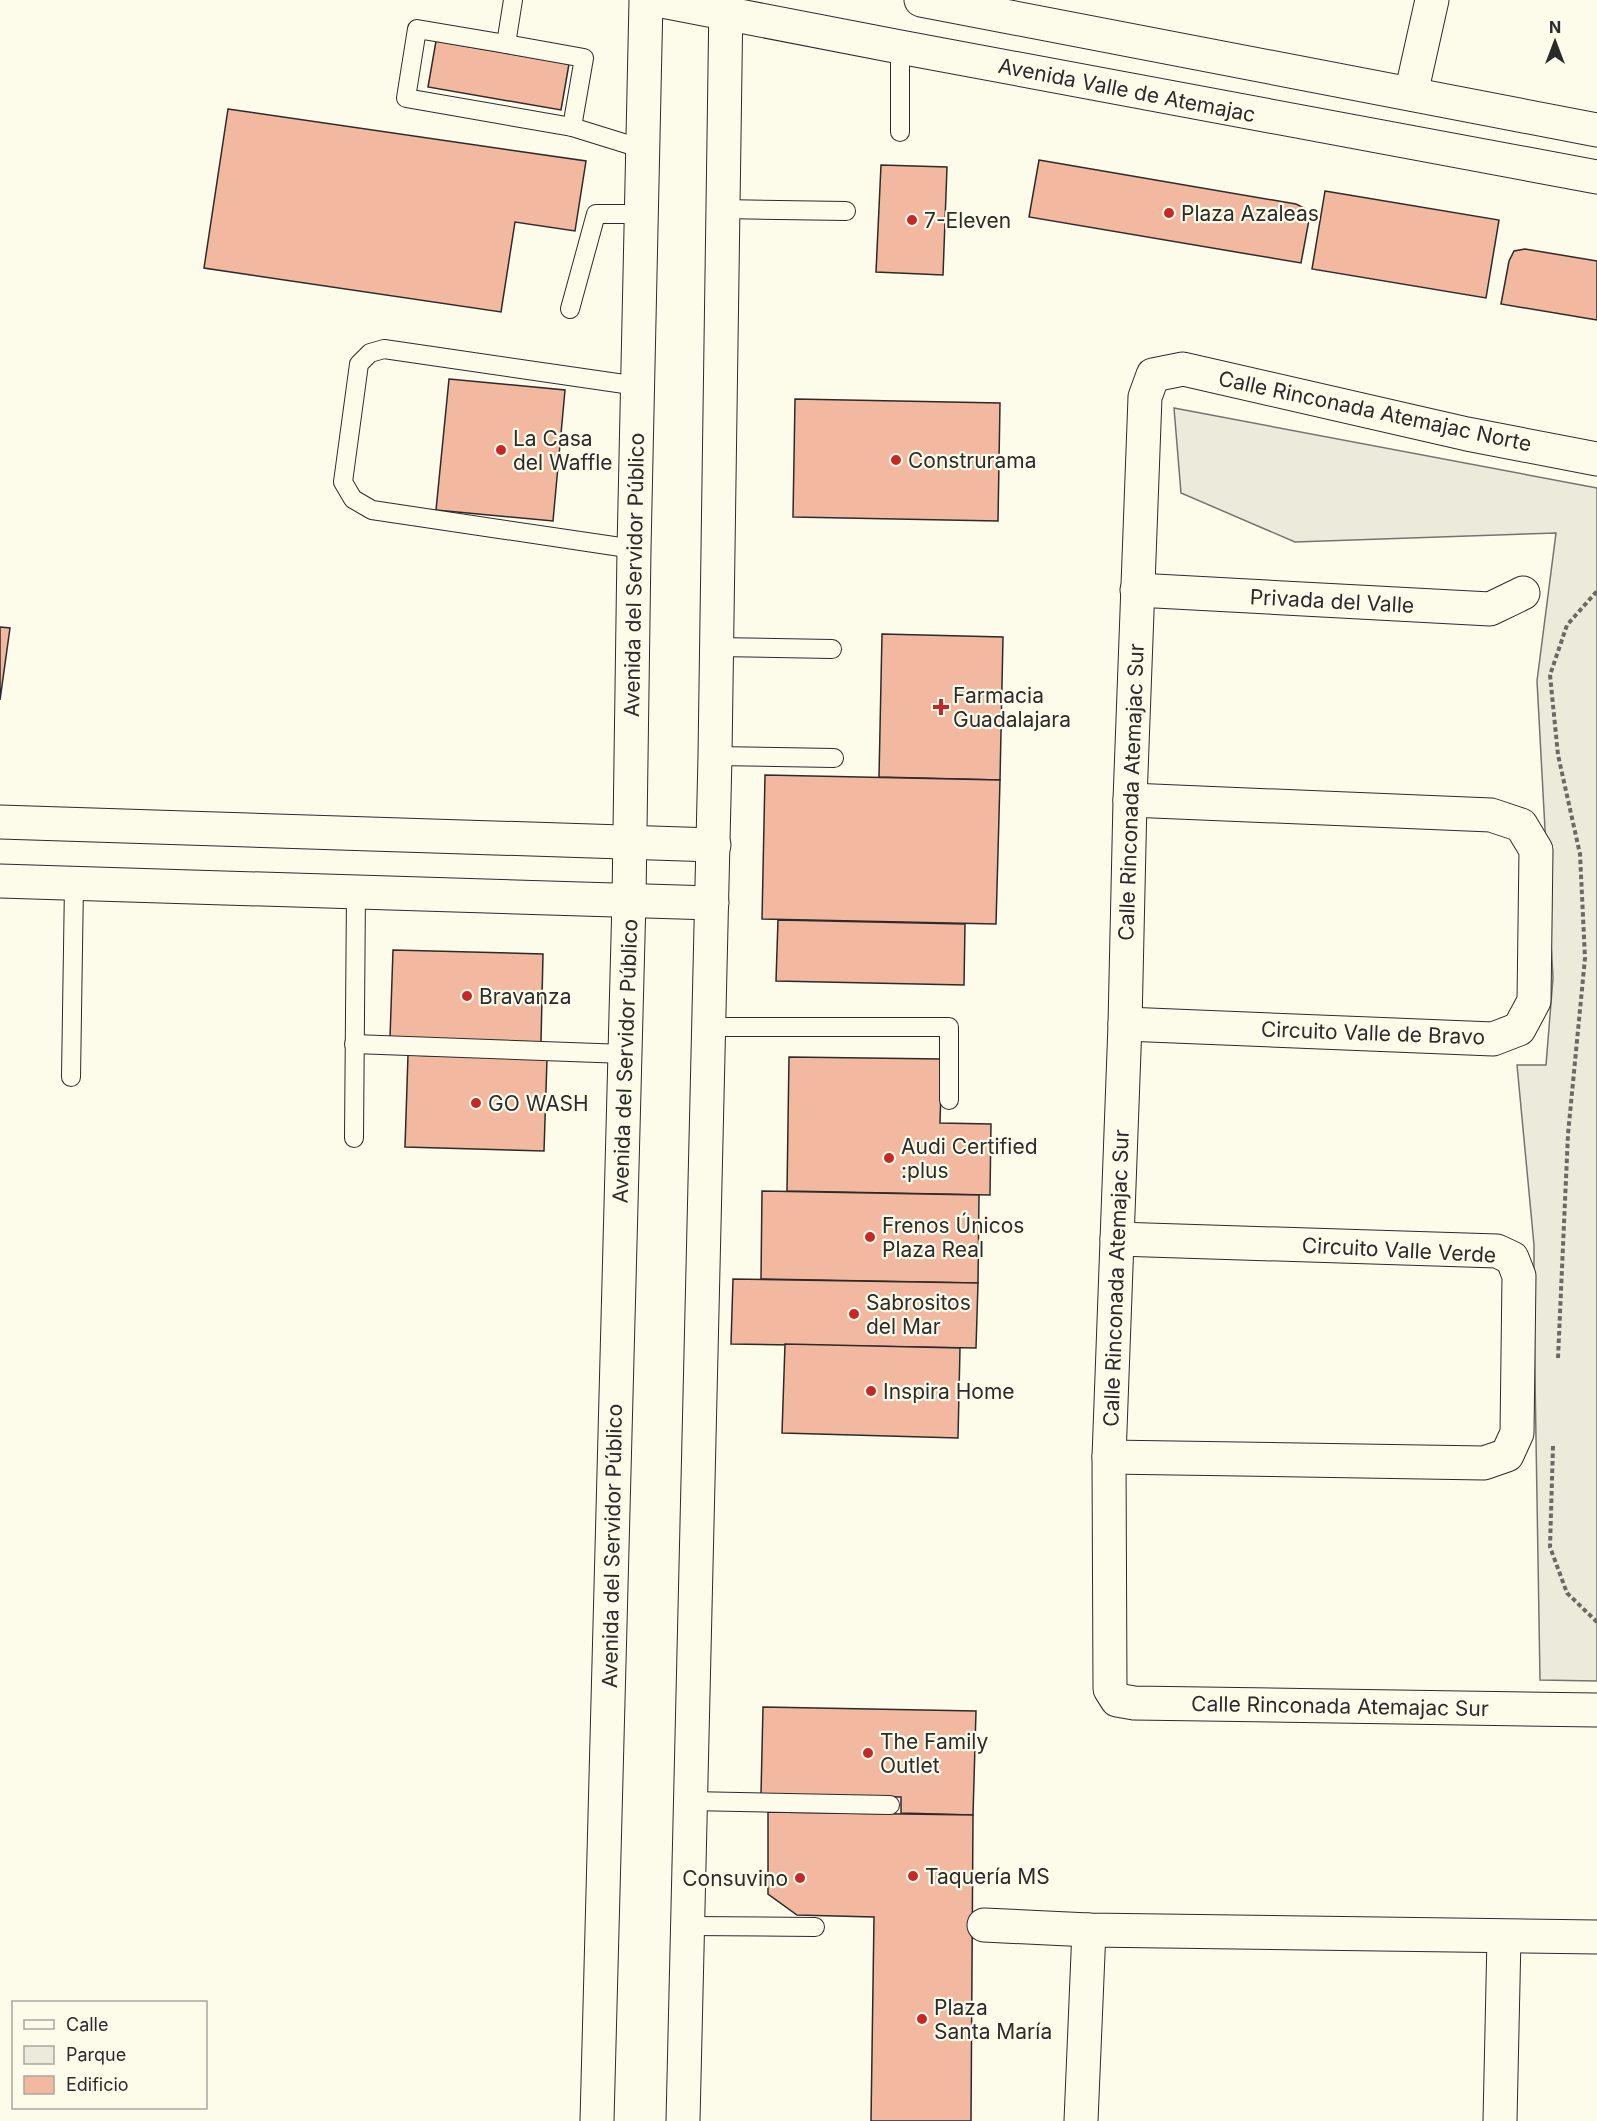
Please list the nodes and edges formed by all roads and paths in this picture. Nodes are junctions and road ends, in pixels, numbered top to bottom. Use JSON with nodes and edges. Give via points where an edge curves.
{"nodes":[{"id":1,"x":513,"y":0,"type":"edge"},
{"id":2,"x":646,"y":0,"type":"edge"},
{"id":3,"x":657,"y":0,"type":"edge"},
{"id":4,"x":921,"y":0,"type":"edge"},
{"id":5,"x":1432,"y":0,"type":"edge"},
{"id":6,"x":725,"y":6,"type":"edge"},
{"id":7,"x":506,"y":44,"type":"junction"},
{"id":8,"x":900,"y":47,"type":"junction"},
{"id":9,"x":1411,"y":94,"type":"junction"},
{"id":10,"x":572,"y":127,"type":"junction"},
{"id":11,"x":1597,"y":130,"type":"edge"},
{"id":12,"x":900,"y":132,"type":"dead end"},
{"id":13,"x":644,"y":149,"type":"junction"},
{"id":14,"x":1597,"y":177,"type":"edge"},
{"id":15,"x":722,"y":209,"type":"junction"},
{"id":16,"x":846,"y":211,"type":"dead end"},
{"id":17,"x":642,"y":214,"type":"junction"},
{"id":18,"x":570,"y":309,"type":"dead end"},
{"id":19,"x":1153,"y":375,"type":"joint"},
{"id":20,"x":638,"y":386,"type":"junction"},
{"id":21,"x":1597,"y":459,"type":"edge"},
{"id":22,"x":634,"y":549,"type":"junction"},
{"id":23,"x":1137,"y":590,"type":"junction"},
{"id":24,"x":1597,"y":591,"type":"edge"},
{"id":25,"x":1523,"y":593,"type":"dead end"},
{"id":26,"x":716,"y":647,"type":"junction"},
{"id":27,"x":832,"y":649,"type":"dead end"},
{"id":28,"x":715,"y":756,"type":"junction"},
{"id":29,"x":834,"y":758,"type":"dead end"},
{"id":30,"x":1130,"y":800,"type":"junction"},
{"id":31,"x":0,"y":822,"type":"edge"},
{"id":32,"x":629,"y":842,"type":"junction"},
{"id":33,"x":714,"y":845,"type":"junction"},
{"id":34,"x":0,"y":881,"type":"edge"},
{"id":35,"x":74,"y":884,"type":"junction"},
{"id":36,"x":356,"y":892,"type":"junction"},
{"id":37,"x":629,"y":900,"type":"junction"},
{"id":38,"x":712,"y":903,"type":"junction"},
{"id":39,"x":1125,"y":1023,"type":"junction"},
{"id":40,"x":709,"y":1027,"type":"junction"},
{"id":41,"x":354,"y":1044,"type":"junction"},
{"id":42,"x":625,"y":1054,"type":"junction"},
{"id":43,"x":71,"y":1077,"type":"dead end"},
{"id":44,"x":949,"y":1100,"type":"dead end"},
{"id":45,"x":354,"y":1138,"type":"dead end"},
{"id":46,"x":1117,"y":1239,"type":"junction"},
{"id":47,"x":1558,"y":1360,"type":"dead end"},
{"id":48,"x":1554,"y":1443,"type":"dead end"},
{"id":49,"x":1109,"y":1457,"type":"junction"},
{"id":50,"x":1597,"y":1622,"type":"edge"},
{"id":51,"x":1597,"y":1710,"type":"edge"},
{"id":52,"x":690,"y":1801,"type":"junction"},
{"id":53,"x":890,"y":1804,"type":"dead end"},
{"id":54,"x":984,"y":1925,"type":"dead end"},
{"id":55,"x":688,"y":1926,"type":"junction"},
{"id":56,"x":815,"y":1927,"type":"dead end"},
{"id":57,"x":1089,"y":1930,"type":"junction"},
{"id":58,"x":1504,"y":1937,"type":"junction"},
{"id":59,"x":1597,"y":1937,"type":"edge"},
{"id":60,"x":597,"y":2121,"type":"edge"},
{"id":61,"x":683,"y":2121,"type":"edge"},
{"id":62,"x":1081,"y":2121,"type":"edge"},
{"id":63,"x":1500,"y":2121,"type":"edge"}],
"edges":[{"from":1,"to":7,"type":"lane"},
{"from":2,"to":13,"type":"street","name":"Avenida del Servidor Público"},
{"from":3,"to":6,"type":"street","name":"Avenida Valle de Atemajac"},
{"from":4,"to":9,"type":"street"},
{"from":5,"to":9,"type":"street"},
{"from":6,"to":8,"type":"street","name":"Avenida Valle de Atemajac"},
{"from":6,"to":15,"type":"street"},
{"from":7,"to":10,"type":"lane","via":[[584,58]]},
{"from":7,"to":10,"type":"lane","via":[[417,29],[406,98]]},
{"from":8,"to":12,"type":"lane"},
{"from":8,"to":14,"type":"street","name":"Avenida Valle de Atemajac"},
{"from":9,"to":11,"type":"street"},
{"from":10,"to":13,"type":"lane"},
{"from":13,"to":17,"type":"street","name":"Avenida del Servidor Público"},
{"from":15,"to":16,"type":"lane"},
{"from":15,"to":26,"type":"street"},
{"from":17,"to":18,"type":"lane","via":[[596,214]]},
{"from":17,"to":20,"type":"street","name":"Avenida del Servidor Público"},
{"from":19,"to":21,"type":"street","name":"Calle Rinconada Atemajac Norte","via":[[1183,369],[1467,434]]},
{"from":19,"to":23,"type":"street","name":"Calle Rinconada Atemajac Sur","via":[[1145,397]]},
{"from":20,"to":22,"type":"street","name":"Avenida del Servidor Público"},
{"from":20,"to":22,"type":"lane","via":[[384,350],[370,353],[359,364],[344,482],[353,499],[372,510]]},
{"from":22,"to":32,"type":"street","name":"Avenida del Servidor Público"},
{"from":23,"to":25,"type":"street","name":"Privada del Valle","via":[[1490,609]]},
{"from":23,"to":30,"type":"street","name":"Calle Rinconada Atemajac Sur"},
{"from":24,"to":47,"type":"path","via":[[1567,625],[1550,675],[1558,755],[1580,854],[1586,958],[1568,1134]]},
{"from":26,"to":27,"type":"lane"},
{"from":26,"to":28,"type":"street"},
{"from":28,"to":29,"type":"lane"},
{"from":28,"to":33,"type":"street"},
{"from":30,"to":39,"type":"street","name":"Calle Rinconada Atemajac Sur"},
{"from":30,"to":39,"type":"street","name":"Circuito Valle de Bravo","via":[[1491,815],[1521,825],[1536,850],[1534,1002],[1519,1029],[1493,1039]]},
{"from":31,"to":32,"type":"street"},
{"from":32,"to":33,"type":"street"},
{"from":32,"to":37,"type":"street","name":"Avenida del Servidor Público"},
{"from":33,"to":38,"type":"street"},
{"from":34,"to":35,"type":"street"},
{"from":35,"to":36,"type":"street"},
{"from":35,"to":43,"type":"lane"},
{"from":36,"to":37,"type":"street"},
{"from":36,"to":41,"type":"lane"},
{"from":37,"to":38,"type":"street"},
{"from":37,"to":42,"type":"street","name":"Avenida del Servidor Público"},
{"from":38,"to":40,"type":"street"},
{"from":39,"to":46,"type":"street","name":"Calle Rinconada Atemajac Sur"},
{"from":40,"to":44,"type":"lane","via":[[949,1027]]},
{"from":40,"to":52,"type":"street"},
{"from":41,"to":42,"type":"lane"},
{"from":41,"to":45,"type":"lane"},
{"from":42,"to":60,"type":"street","name":"Avenida del Servidor Público"},
{"from":46,"to":49,"type":"street","name":"Calle Rinconada Atemajac Sur"},
{"from":46,"to":49,"type":"street","name":"Circuito Valle Verde","via":[[1497,1251],[1512,1258],[1519,1276],[1516,1433],[1507,1455],[1484,1463]]},
{"from":48,"to":50,"type":"path","via":[[1550,1547],[1567,1593]]},
{"from":49,"to":51,"type":"street","name":"Calle Rinconada Atemajac Sur","via":[[1110,1689],[1117,1700]]},
{"from":52,"to":53,"type":"lane"},
{"from":52,"to":55,"type":"street"},
{"from":54,"to":57,"type":"street"},
{"from":55,"to":56,"type":"lane"},
{"from":55,"to":61,"type":"street"},
{"from":57,"to":58,"type":"street"},
{"from":57,"to":62,"type":"street"},
{"from":58,"to":59,"type":"street"},
{"from":58,"to":63,"type":"street"}]}
